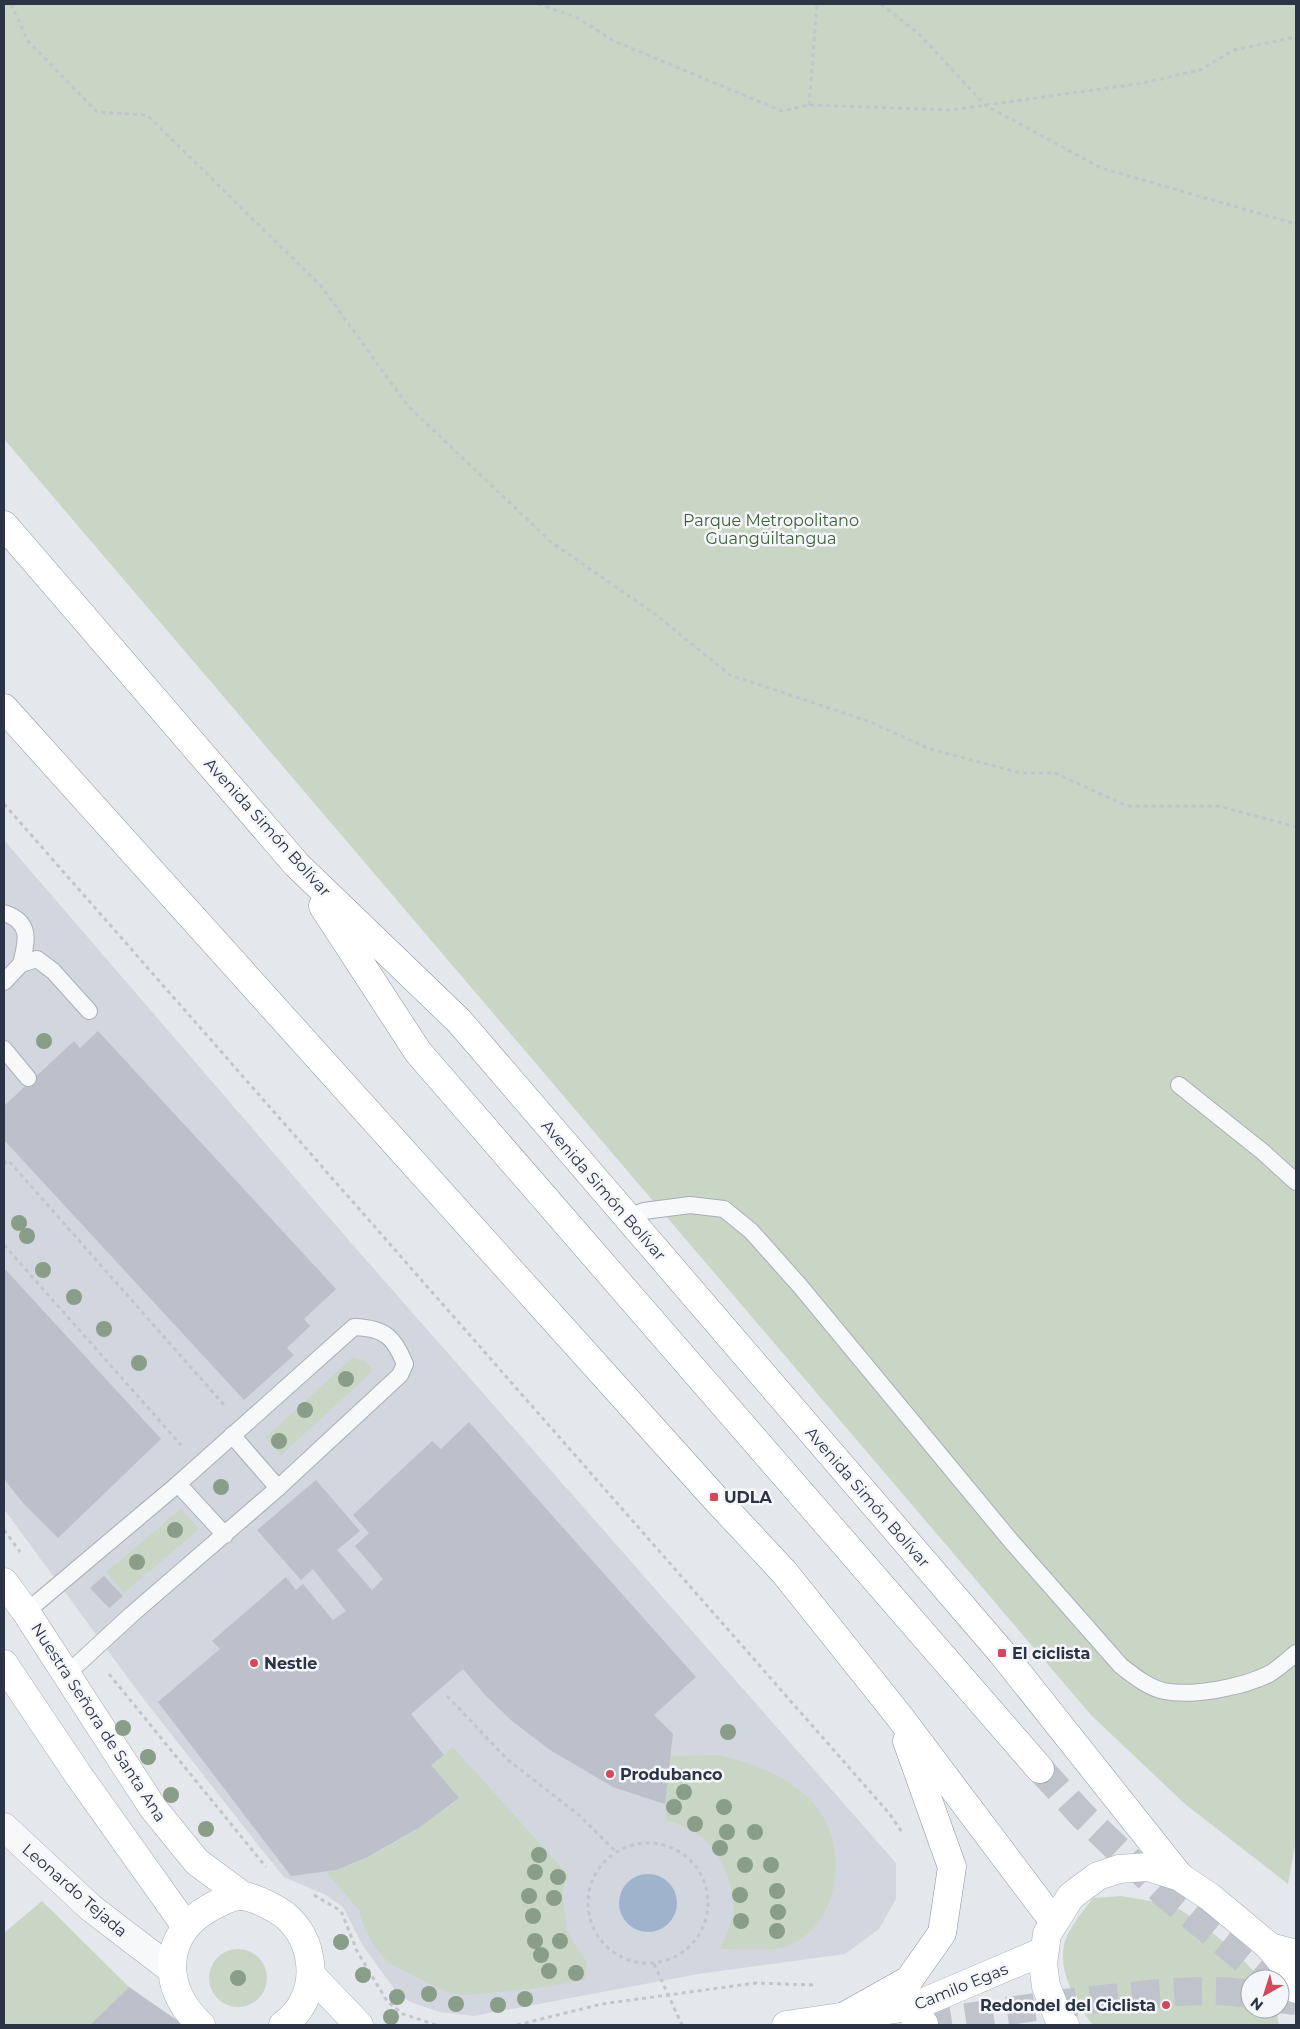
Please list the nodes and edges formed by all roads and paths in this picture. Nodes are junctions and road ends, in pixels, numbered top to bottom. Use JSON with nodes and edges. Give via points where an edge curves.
{"nodes":[{"id":1,"x":10,"y":4,"type":"edge"},
{"id":2,"x":538,"y":4,"type":"edge"},
{"id":3,"x":817,"y":4,"type":"edge"},
{"id":4,"x":881,"y":4,"type":"edge"},
{"id":5,"x":1296,"y":37,"type":"edge"},
{"id":6,"x":808,"y":104,"type":"junction"},
{"id":7,"x":984,"y":105,"type":"junction"},
{"id":8,"x":1296,"y":224,"type":"edge"},
{"id":9,"x":4,"y":525,"type":"edge"},
{"id":10,"x":4,"y":708,"type":"edge"},
{"id":11,"x":4,"y":804,"type":"edge"},
{"id":12,"x":1296,"y":827,"type":"edge"},
{"id":13,"x":297,"y":865,"type":"junction"},
{"id":14,"x":4,"y":912,"type":"edge"},
{"id":15,"x":21,"y":964,"type":"junction"},
{"id":16,"x":4,"y":982,"type":"edge"},
{"id":17,"x":89,"y":1011,"type":"dead end"},
{"id":18,"x":4,"y":1049,"type":"edge"},
{"id":19,"x":28,"y":1078,"type":"dead end"},
{"id":20,"x":1178,"y":1085,"type":"dead end"},
{"id":21,"x":4,"y":1164,"type":"edge"},
{"id":22,"x":1296,"y":1182,"type":"edge"},
{"id":23,"x":627,"y":1217,"type":"junction"},
{"id":24,"x":4,"y":1245,"type":"edge"},
{"id":25,"x":237,"y":1430,"type":"junction"},
{"id":26,"x":198,"y":1464,"type":"junction"},
{"id":27,"x":178,"y":1484,"type":"junction"},
{"id":28,"x":278,"y":1488,"type":"junction"},
{"id":29,"x":4,"y":1530,"type":"edge"},
{"id":30,"x":224,"y":1536,"type":"junction"},
{"id":31,"x":4,"y":1582,"type":"edge"},
{"id":32,"x":48,"y":1593,"type":"junction"},
{"id":33,"x":26,"y":1612,"type":"junction"},
{"id":34,"x":92,"y":1652,"type":"junction"},
{"id":35,"x":1296,"y":1653,"type":"edge"},
{"id":36,"x":4,"y":1664,"type":"edge"},
{"id":37,"x":67,"y":1674,"type":"junction"},
{"id":38,"x":447,"y":1696,"type":"dead end"},
{"id":39,"x":899,"y":1716,"type":"junction"},
{"id":40,"x":1040,"y":1769,"type":"tunnel mouth"},
{"id":41,"x":4,"y":1827,"type":"edge"},
{"id":42,"x":904,"y":1835,"type":"dead end"},
{"id":43,"x":615,"y":1851,"type":"junction"},
{"id":44,"x":270,"y":1871,"type":"dead end"},
{"id":45,"x":1180,"y":1877,"type":"junction"},
{"id":46,"x":311,"y":1893,"type":"dead end"},
{"id":47,"x":243,"y":1896,"type":"junction"},
{"id":48,"x":1054,"y":1922,"type":"junction"},
{"id":49,"x":185,"y":1925,"type":"junction"},
{"id":50,"x":1270,"y":1947,"type":"junction"},
{"id":51,"x":1044,"y":1951,"type":"junction"},
{"id":52,"x":1296,"y":1954,"type":"edge"},
{"id":53,"x":654,"y":1964,"type":"junction"},
{"id":54,"x":172,"y":1970,"type":"junction"},
{"id":55,"x":312,"y":1976,"type":"junction"},
{"id":56,"x":824,"y":1985,"type":"dead end"},
{"id":57,"x":1296,"y":1989,"type":"edge"},
{"id":58,"x":845,"y":2016,"type":"junction"},
{"id":59,"x":201,"y":2025,"type":"edge"},
{"id":60,"x":283,"y":2025,"type":"edge"},
{"id":61,"x":359,"y":2025,"type":"edge"},
{"id":62,"x":436,"y":2025,"type":"edge"},
{"id":63,"x":517,"y":2025,"type":"edge"},
{"id":64,"x":682,"y":2025,"type":"edge"},
{"id":65,"x":786,"y":2025,"type":"edge"},
{"id":66,"x":1065,"y":2025,"type":"edge"}],
"edges":[{"from":1,"to":12,"type":"path","via":[[28,41],[97,112],[147,115],[314,279],[408,406],[551,542],[655,614],[730,675],[868,721],[930,749],[1020,774],[1055,773],[1127,806],[1219,806]]},
{"from":2,"to":6,"type":"path","via":[[576,17],[614,41],[782,111]]},
{"from":3,"to":6,"type":"path"},
{"from":4,"to":7,"type":"path","via":[[920,35]]},
{"from":5,"to":7,"type":"path","via":[[1234,50],[1200,70],[1143,83]]},
{"from":6,"to":7,"type":"path","via":[[951,110]]},
{"from":7,"to":8,"type":"path","via":[[1101,168]]},
{"from":9,"to":13,"type":"main road","name":"Avenida Simón Bolívar"},
{"from":10,"to":39,"type":"main road","via":[[784,1572]]},
{"from":11,"to":42,"type":"path","via":[[888,1812]]},
{"from":13,"to":23,"type":"main road","name":"Avenida Simón Bolívar","via":[[459,1021]]},
{"from":13,"to":40,"type":"main road","via":[[418,1052]]},
{"from":14,"to":15,"type":"lane","via":[[25,929],[27,942]]},
{"from":15,"to":16,"type":"lane"},
{"from":15,"to":17,"type":"lane","via":[[37,959],[53,971]]},
{"from":18,"to":19,"type":"lane"},
{"from":20,"to":22,"type":"lane"},
{"from":21,"to":25,"type":"path","via":[[8,1160]]},
{"from":23,"to":35,"type":"lane","via":[[644,1211],[690,1205],[724,1210],[751,1231],[1011,1541],[1121,1666],[1140,1680],[1164,1691],[1224,1689],[1269,1674]]},
{"from":23,"to":45,"type":"main road","name":"Avenida Simón Bolívar","via":[[1002,1653]]},
{"from":24,"to":26,"type":"path"},
{"from":25,"to":26,"type":"lane"},
{"from":25,"to":28,"type":"lane"},
{"from":25,"to":28,"type":"lane","via":[[354,1327],[371,1328],[396,1343],[405,1364],[400,1375]]},
{"from":26,"to":27,"type":"lane"},
{"from":27,"to":30,"type":"lane"},
{"from":27,"to":32,"type":"lane"},
{"from":28,"to":30,"type":"lane"},
{"from":29,"to":32,"type":"path"},
{"from":30,"to":34,"type":"lane"},
{"from":31,"to":33,"type":"main road","name":"Nuestra Señora de Santa Ana"},
{"from":32,"to":33,"type":"lane"},
{"from":33,"to":37,"type":"main road","name":"Nuestra Señora de Santa Ana"},
{"from":34,"to":37,"type":"lane"},
{"from":34,"to":44,"type":"path"},
{"from":36,"to":49,"type":"main road"},
{"from":37,"to":47,"type":"main road","name":"Nuestra Señora de Santa Ana","via":[[153,1808],[197,1862]]},
{"from":38,"to":43,"type":"path","via":[[508,1760],[579,1815]]},
{"from":39,"to":48,"type":"main road"},
{"from":39,"to":58,"type":"main road","via":[[952,1867],[942,1933],[909,1980]]},
{"from":41,"to":54,"type":"street","name":"Leonardo Tejada","via":[[91,1908]]},
{"from":43,"to":53,"type":"path","via":[[597,1870],[587,1896],[590,1923],[605,1945],[628,1960]]},
{"from":43,"to":53,"type":"path","via":[[641,1843],[668,1846],[691,1860],[705,1884],[708,1910],[699,1936],[680,1954]]},
{"from":45,"to":48,"type":"main road","via":[[1148,1867],[1119,1869],[1098,1876],[1071,1896]]},
{"from":45,"to":50,"type":"main road","via":[[1210,1897]]},
{"from":46,"to":62,"type":"path","via":[[341,1911],[357,1951],[387,2001],[403,2014]]},
{"from":47,"to":49,"type":"main road","via":[[221,1901]]},
{"from":47,"to":55,"type":"main road","name":"Nuestra Señora de Santa Ana","via":[[279,1910],[298,1927],[309,1950]]},
{"from":48,"to":51,"type":"main road","via":[[1047,1934]]},
{"from":49,"to":54,"type":"main road","via":[[175,1947]]},
{"from":50,"to":52,"type":"main road"},
{"from":50,"to":57,"type":"main road","via":[[1288,1970]]},
{"from":51,"to":58,"type":"main road","name":"Camilo Egas","via":[[914,2006]]},
{"from":51,"to":66,"type":"main road","via":[[1046,1986],[1059,2019]]},
{"from":53,"to":64,"type":"path"},
{"from":54,"to":59,"type":"main road","via":[[176,1993],[187,2012]]},
{"from":55,"to":60,"type":"main road","via":[[306,1999],[292,2019]]},
{"from":55,"to":61,"type":"main road"},
{"from":56,"to":63,"type":"path","via":[[756,1983],[602,2004]]},
{"from":58,"to":65,"type":"main road","name":"Camilo Egas"}]}
